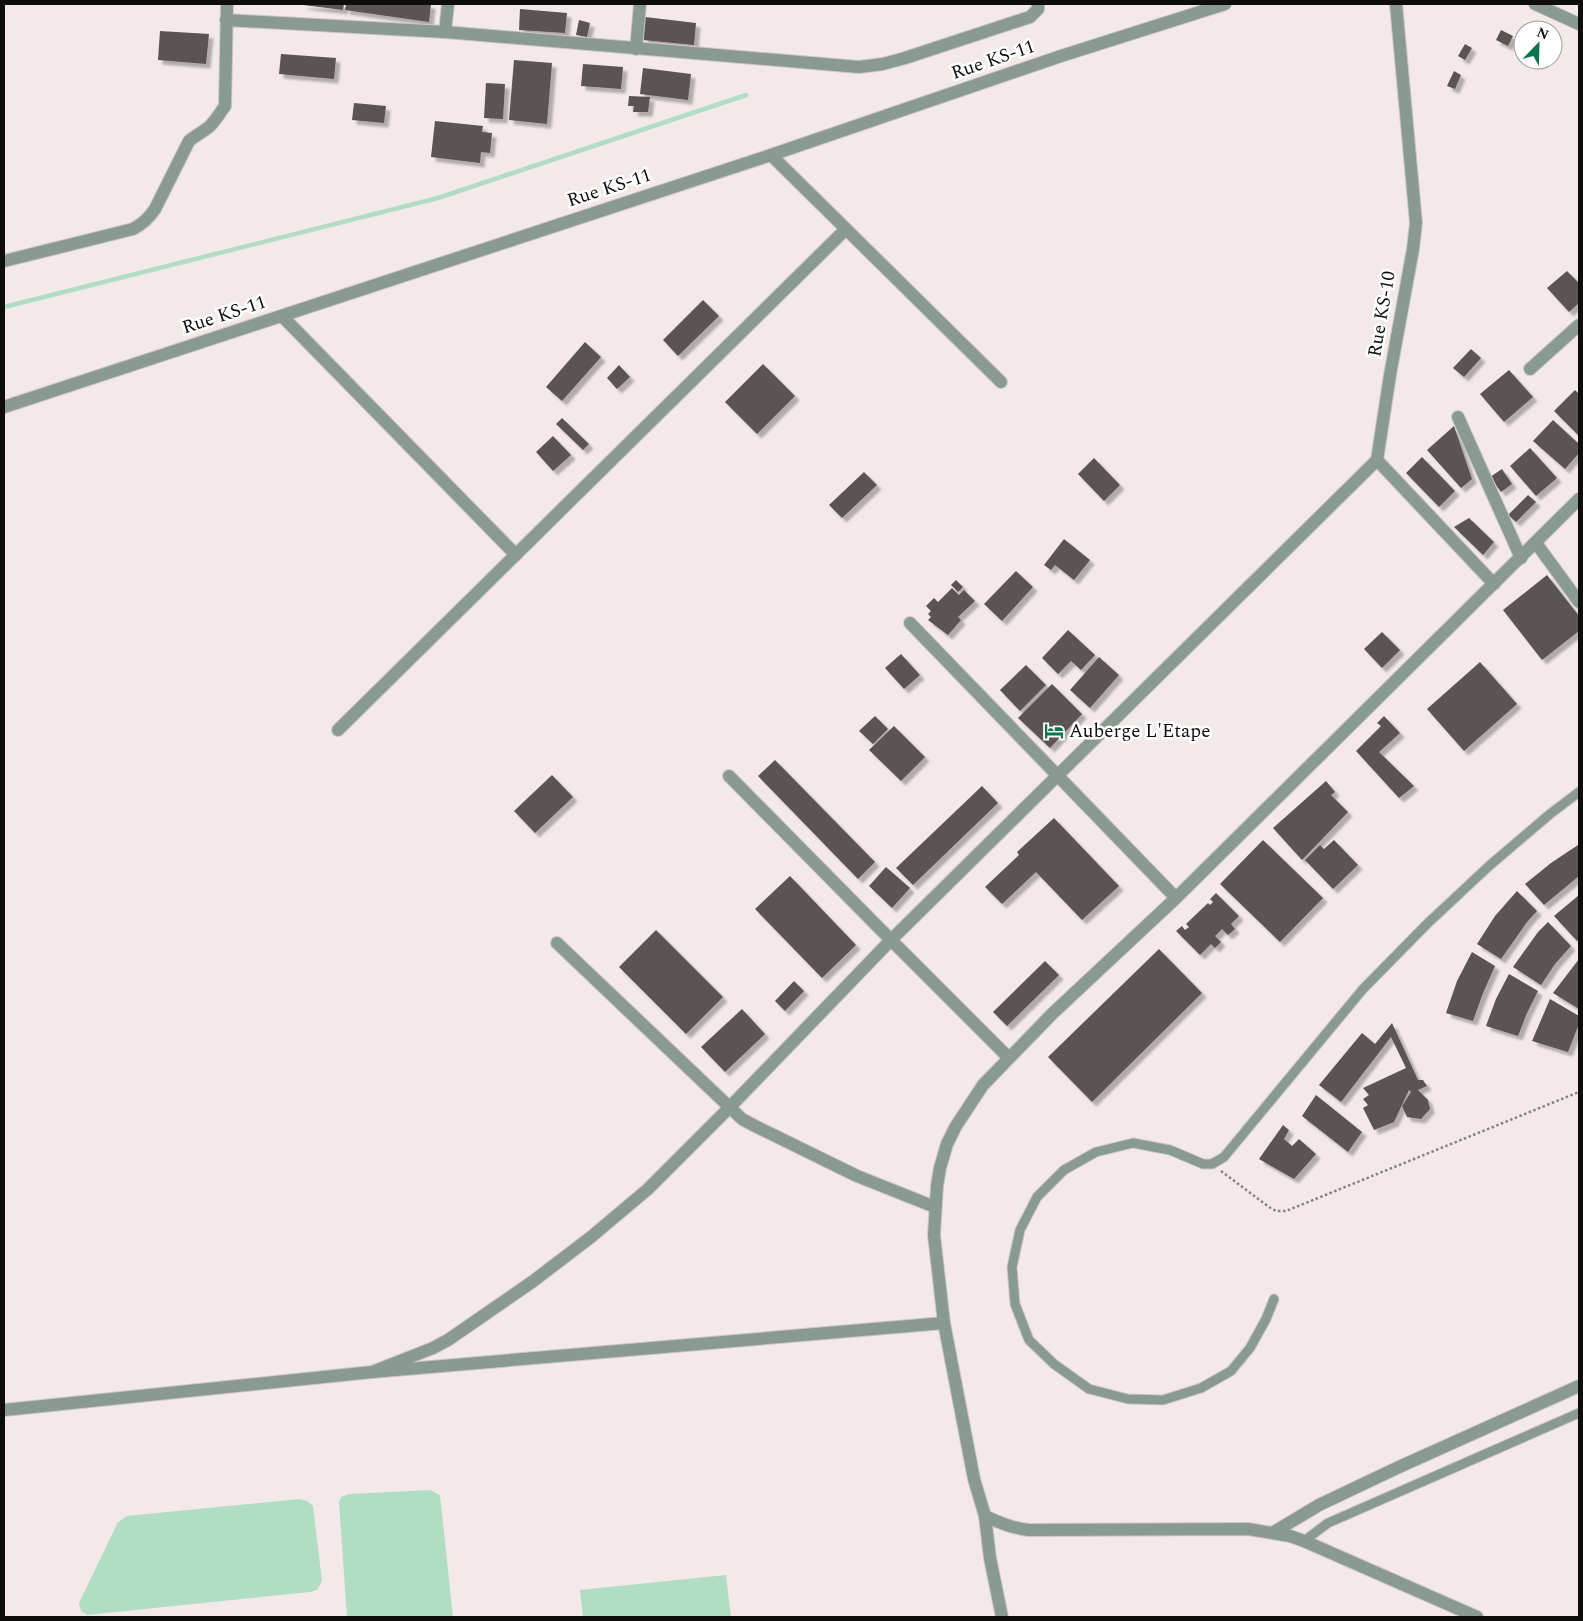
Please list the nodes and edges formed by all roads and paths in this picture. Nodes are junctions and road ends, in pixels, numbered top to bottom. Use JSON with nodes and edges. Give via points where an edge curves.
{"nodes":[{"id":1,"x":227,"y":4,"type":"edge"},
{"id":2,"x":448,"y":4,"type":"edge"},
{"id":3,"x":640,"y":4,"type":"edge"},
{"id":4,"x":1038,"y":4,"type":"edge"},
{"id":5,"x":1225,"y":4,"type":"edge"},
{"id":6,"x":1396,"y":4,"type":"edge"},
{"id":7,"x":1535,"y":4,"type":"edge"},
{"id":8,"x":226,"y":20,"type":"junction"},
{"id":9,"x":1579,"y":24,"type":"edge"},
{"id":10,"x":444,"y":32,"type":"junction"},
{"id":11,"x":636,"y":49,"type":"junction"},
{"id":12,"x":771,"y":154,"type":"junction"},
{"id":13,"x":846,"y":229,"type":"junction"},
{"id":14,"x":4,"y":261,"type":"edge"},
{"id":15,"x":282,"y":316,"type":"junction"},
{"id":16,"x":1579,"y":325,"type":"edge"},
{"id":17,"x":1530,"y":369,"type":"dead end"},
{"id":18,"x":1001,"y":382,"type":"dead end"},
{"id":19,"x":4,"y":407,"type":"edge"},
{"id":20,"x":1458,"y":417,"type":"dead end"},
{"id":21,"x":1377,"y":460,"type":"junction"},
{"id":22,"x":1579,"y":499,"type":"edge"},
{"id":23,"x":1536,"y":543,"type":"junction"},
{"id":24,"x":516,"y":555,"type":"junction"},
{"id":25,"x":1520,"y":558,"type":"junction"},
{"id":26,"x":1494,"y":584,"type":"junction"},
{"id":27,"x":1579,"y":602,"type":"edge"},
{"id":28,"x":910,"y":624,"type":"dead end"},
{"id":29,"x":338,"y":730,"type":"dead end"},
{"id":30,"x":729,"y":776,"type":"dead end"},
{"id":31,"x":1057,"y":776,"type":"junction"},
{"id":32,"x":1579,"y":792,"type":"edge"},
{"id":33,"x":1176,"y":898,"type":"junction"},
{"id":34,"x":891,"y":940,"type":"junction"},
{"id":35,"x":557,"y":943,"type":"dead end"},
{"id":36,"x":1009,"y":1058,"type":"junction"},
{"id":37,"x":1579,"y":1092,"type":"edge"},
{"id":38,"x":729,"y":1108,"type":"junction"},
{"id":39,"x":1212,"y":1164,"type":"junction"},
{"id":40,"x":935,"y":1207,"type":"junction"},
{"id":41,"x":1274,"y":1299,"type":"dead end"},
{"id":42,"x":944,"y":1323,"type":"junction"},
{"id":43,"x":372,"y":1372,"type":"junction"},
{"id":44,"x":1579,"y":1386,"type":"edge"},
{"id":45,"x":4,"y":1410,"type":"edge"},
{"id":46,"x":1579,"y":1414,"type":"edge"},
{"id":47,"x":985,"y":1516,"type":"junction"},
{"id":48,"x":1274,"y":1532,"type":"junction"},
{"id":49,"x":1304,"y":1541,"type":"junction"},
{"id":50,"x":1002,"y":1617,"type":"edge"},
{"id":51,"x":1477,"y":1617,"type":"edge"}],
"edges":[{"from":1,"to":8,"type":"street"},
{"from":2,"to":10,"type":"street"},
{"from":3,"to":11,"type":"street"},
{"from":4,"to":11,"type":"street","via":[[1038,9],[1030,16],[904,58],[859,67]]},
{"from":5,"to":12,"type":"street","name":"Rue KS-11"},
{"from":6,"to":21,"type":"street","name":"Rue KS-10","via":[[1416,224]]},
{"from":7,"to":9,"type":"street"},
{"from":8,"to":10,"type":"street"},
{"from":8,"to":14,"type":"street","via":[[225,106],[208,128],[189,141],[149,218],[133,229]]},
{"from":10,"to":11,"type":"street"},
{"from":12,"to":13,"type":"street"},
{"from":12,"to":15,"type":"street","name":"Rue KS-11"},
{"from":13,"to":18,"type":"street"},
{"from":13,"to":24,"type":"street"},
{"from":15,"to":19,"type":"street","name":"Rue KS-11"},
{"from":15,"to":24,"type":"street"},
{"from":16,"to":17,"type":"street"},
{"from":20,"to":25,"type":"street"},
{"from":21,"to":26,"type":"street"},
{"from":21,"to":31,"type":"street"},
{"from":22,"to":23,"type":"street"},
{"from":23,"to":25,"type":"street"},
{"from":23,"to":27,"type":"street"},
{"from":24,"to":29,"type":"street"},
{"from":25,"to":26,"type":"street"},
{"from":26,"to":33,"type":"street"},
{"from":28,"to":31,"type":"street"},
{"from":30,"to":34,"type":"street"},
{"from":31,"to":33,"type":"street"},
{"from":31,"to":34,"type":"street"},
{"from":32,"to":39,"type":"lane","via":[[1489,866],[1422,929],[1363,989],[1224,1157]]},
{"from":33,"to":36,"type":"street"},
{"from":34,"to":36,"type":"street"},
{"from":34,"to":38,"type":"street"},
{"from":35,"to":38,"type":"street"},
{"from":36,"to":40,"type":"street","via":[[983,1086],[956,1126],[943,1154]]},
{"from":37,"to":39,"type":"path","via":[[1286,1211],[1269,1207]]},
{"from":38,"to":40,"type":"street","via":[[755,1126],[857,1176]]},
{"from":38,"to":43,"type":"street","via":[[648,1189],[532,1282],[440,1344]]},
{"from":39,"to":41,"type":"lane","via":[[1203,1164],[1170,1150],[1133,1143],[1096,1152],[1064,1170],[1037,1197],[1020,1230],[1012,1267],[1015,1304],[1029,1340],[1054,1364],[1089,1389],[1128,1399],[1163,1400],[1201,1388],[1231,1370],[1250,1348]]},
{"from":40,"to":42,"type":"street","via":[[934,1235]]},
{"from":42,"to":43,"type":"street"},
{"from":42,"to":47,"type":"street","via":[[974,1479]]},
{"from":43,"to":45,"type":"street"},
{"from":44,"to":48,"type":"street","via":[[1318,1505]]},
{"from":46,"to":49,"type":"lane","via":[[1328,1523]]},
{"from":47,"to":48,"type":"street","via":[[1003,1525],[1028,1530],[1248,1529]]},
{"from":47,"to":50,"type":"street"},
{"from":48,"to":49,"type":"street"},
{"from":49,"to":51,"type":"street"}]}
